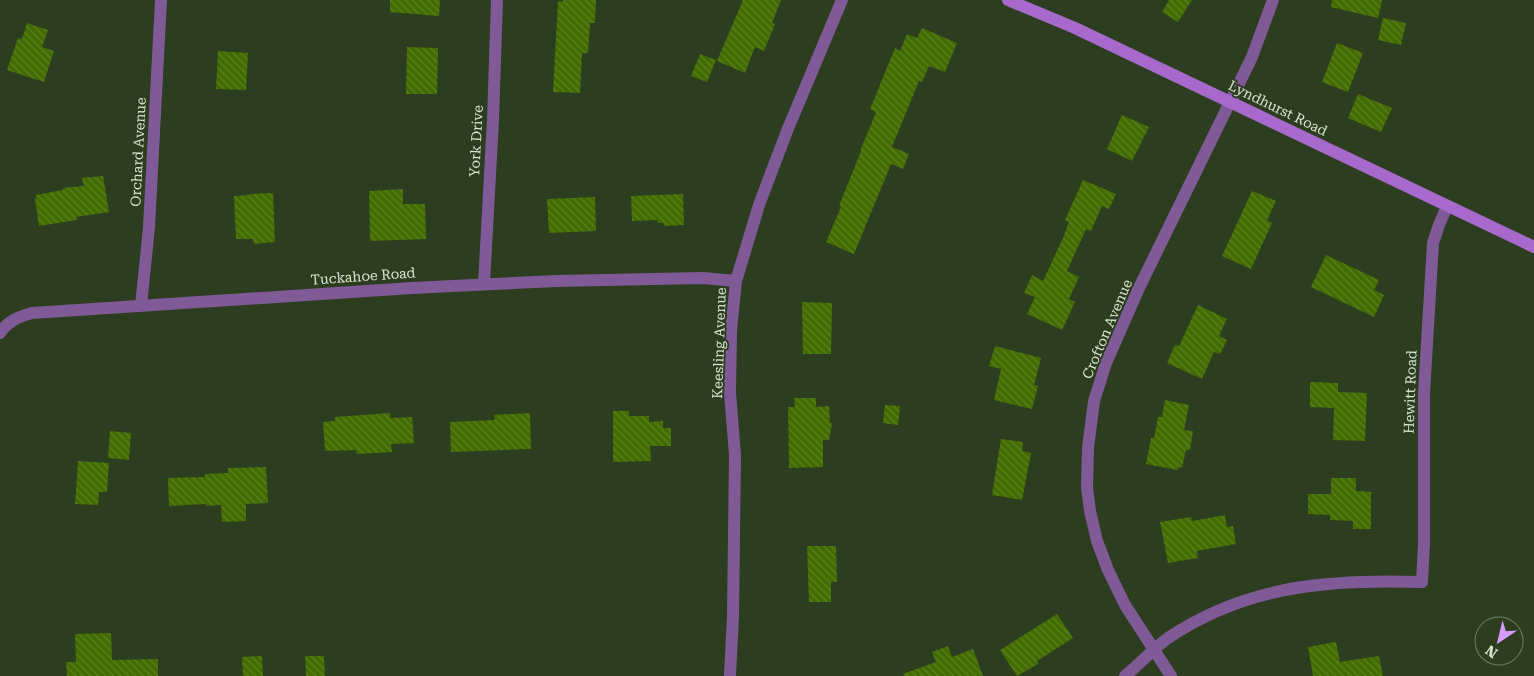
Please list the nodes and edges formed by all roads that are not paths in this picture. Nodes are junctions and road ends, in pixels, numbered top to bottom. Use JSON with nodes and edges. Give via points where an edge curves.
{"nodes":[{"id":1,"x":161,"y":0,"type":"edge"},
{"id":2,"x":498,"y":0,"type":"edge"},
{"id":3,"x":842,"y":0,"type":"edge"},
{"id":4,"x":1008,"y":0,"type":"edge"},
{"id":5,"x":1273,"y":0,"type":"edge"},
{"id":6,"x":1230,"y":102,"type":"junction"},
{"id":7,"x":1447,"y":206,"type":"junction"},
{"id":8,"x":1534,"y":247,"type":"edge"},
{"id":9,"x":736,"y":281,"type":"junction"},
{"id":10,"x":484,"y":284,"type":"junction"},
{"id":11,"x":141,"y":306,"type":"junction"},
{"id":12,"x":0,"y":333,"type":"edge"},
{"id":13,"x":1154,"y":651,"type":"junction"},
{"id":14,"x":730,"y":676,"type":"edge"},
{"id":15,"x":1125,"y":676,"type":"edge"},
{"id":16,"x":1171,"y":676,"type":"edge"}],
"edges":[{"from":1,"to":11,"type":"street","name":"Orchard Avenue","via":[[149,227]]},
{"from":2,"to":10,"type":"street","name":"York Drive"},
{"from":3,"to":9,"type":"street","name":"Keesling Avenue","via":[[763,196]]},
{"from":4,"to":6,"type":"main road","name":"Lyndhurst Road","via":[[1075,28]]},
{"from":5,"to":6,"type":"street","name":"Crofton Avenue","via":[[1252,58]]},
{"from":6,"to":7,"type":"main road","name":"Lyndhurst Road"},
{"from":6,"to":13,"type":"street","name":"Crofton Avenue","via":[[1140,288],[1106,363],[1094,401],[1088,448],[1088,488],[1097,541],[1125,605]]},
{"from":7,"to":8,"type":"main road","name":"Lyndhurst Road"},
{"from":7,"to":13,"type":"street","name":"Hewitt Road","via":[[1433,243],[1424,393],[1422,582],[1323,584],[1246,599],[1180,630]]},
{"from":9,"to":10,"type":"street","name":"Tuckahoe Road","via":[[703,278]]},
{"from":9,"to":14,"type":"street","name":"Keesling Avenue","via":[[730,393],[735,455],[734,616]]},
{"from":10,"to":11,"type":"street","name":"Tuckahoe Road"},
{"from":11,"to":12,"type":"street","name":"Tuckahoe Road","via":[[32,313],[18,316]]},
{"from":13,"to":15,"type":"street"},
{"from":13,"to":16,"type":"street","name":"Crofton Avenue"}]}
